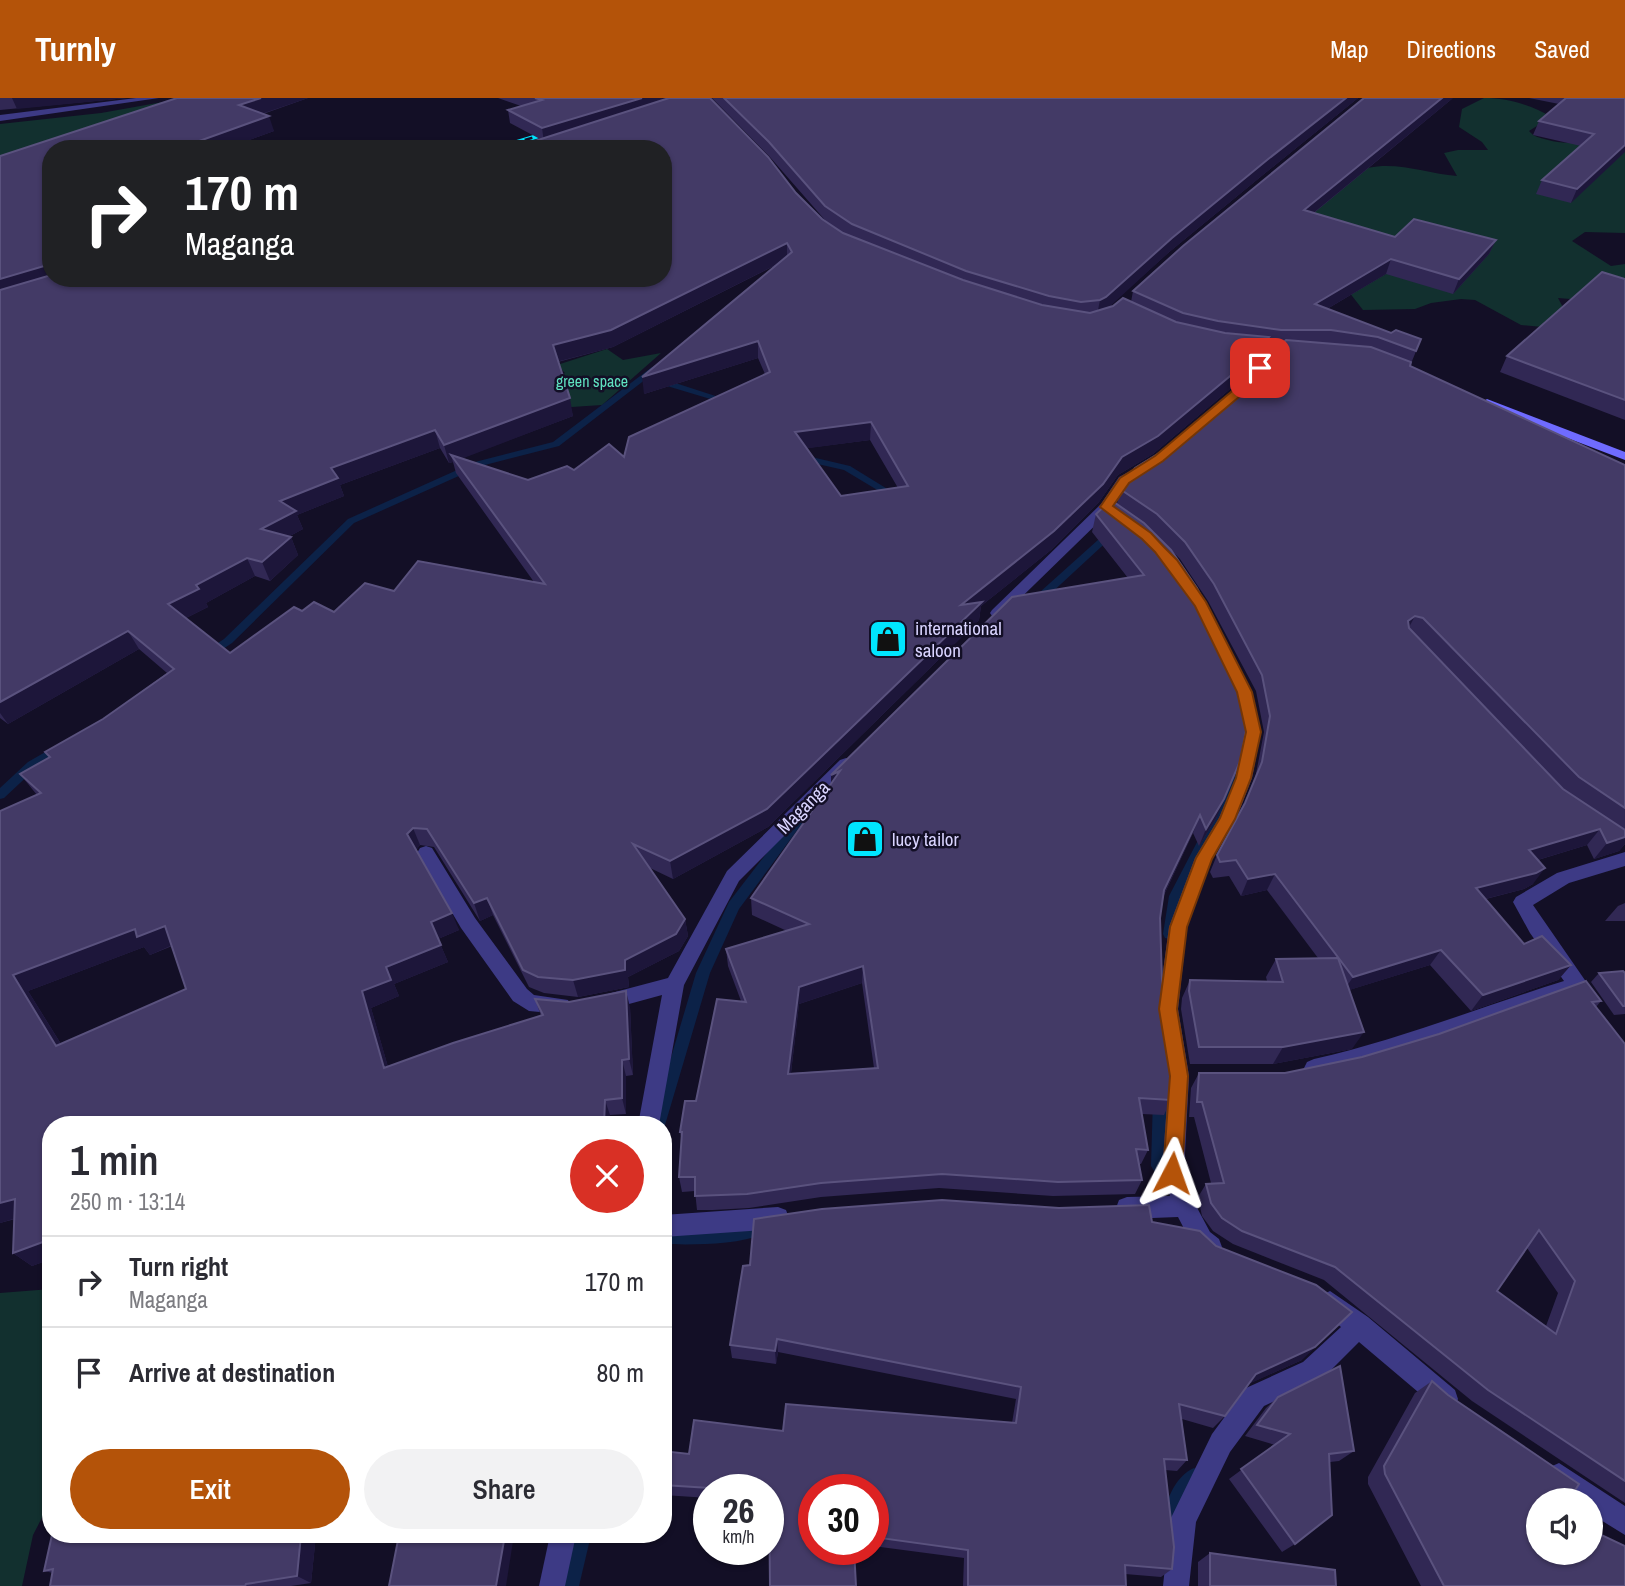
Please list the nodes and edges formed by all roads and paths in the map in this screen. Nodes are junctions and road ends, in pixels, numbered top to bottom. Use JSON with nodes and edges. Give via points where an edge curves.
{"nodes":[{"id":1,"x":155,"y":98,"type":"edge"},
{"id":2,"x":0,"y":118,"type":"edge"},
{"id":3,"x":1237,"y":346,"type":"edge"},
{"id":4,"x":1276,"y":351,"type":"junction"},
{"id":5,"x":1313,"y":352,"type":"edge"},
{"id":6,"x":1471,"y":396,"type":"edge"},
{"id":7,"x":1228,"y":400,"type":"edge"},
{"id":8,"x":1625,"y":456,"type":"edge"},
{"id":9,"x":1159,"y":459,"type":"edge"},
{"id":10,"x":1106,"y":507,"type":"junction"},
{"id":11,"x":1127,"y":522,"type":"edge"},
{"id":12,"x":984,"y":627,"type":"edge"},
{"id":13,"x":1238,"y":680,"type":"edge"},
{"id":14,"x":860,"y":751,"type":"edge"},
{"id":15,"x":426,"y":853,"type":"dead end"},
{"id":16,"x":1625,"y":859,"type":"edge"},
{"id":17,"x":674,"y":984,"type":"junction"},
{"id":18,"x":1577,"y":985,"type":"junction"},
{"id":19,"x":1593,"y":1007,"type":"edge"},
{"id":20,"x":1294,"y":1072,"type":"edge"},
{"id":21,"x":1179,"y":1076,"type":"junction"},
{"id":22,"x":1205,"y":1076,"type":"edge"},
{"id":23,"x":650,"y":1116,"type":"edge"},
{"id":24,"x":1184,"y":1206,"type":"junction"},
{"id":25,"x":1105,"y":1208,"type":"edge"},
{"id":26,"x":797,"y":1215,"type":"edge"},
{"id":27,"x":672,"y":1226,"type":"edge"},
{"id":28,"x":1227,"y":1255,"type":"edge"},
{"id":29,"x":1312,"y":1289,"type":"edge"},
{"id":30,"x":1360,"y":1325,"type":"junction"},
{"id":31,"x":1464,"y":1411,"type":"edge"},
{"id":32,"x":1544,"y":1466,"type":"edge"},
{"id":33,"x":1625,"y":1522,"type":"edge"},
{"id":34,"x":562,"y":1543,"type":"edge"},
{"id":35,"x":552,"y":1586,"type":"edge"},
{"id":36,"x":1176,"y":1586,"type":"edge"}],
"edges":[{"from":1,"to":2,"type":"street"},
{"from":3,"to":4,"type":"street"},
{"from":4,"to":5,"type":"street"},
{"from":4,"to":7,"type":"street"},
{"from":6,"to":8,"type":"street"},
{"from":9,"to":10,"type":"street","via":[[1124,480]]},
{"from":10,"to":11,"type":"street"},
{"from":10,"to":12,"type":"street"},
{"from":13,"to":21,"type":"street","via":[[1253,732],[1244,778],[1204,858],[1178,927],[1168,1009]]},
{"from":14,"to":17,"type":"street","name":"Maganga","via":[[733,876]]},
{"from":15,"to":17,"type":"street","via":[[468,923],[530,1003],[573,1006],[613,1002]]},
{"from":16,"to":18,"type":"street","via":[[1563,878],[1522,902]]},
{"from":17,"to":23,"type":"street","name":"Maganga"},
{"from":18,"to":19,"type":"street"},
{"from":18,"to":20,"type":"street","via":[[1376,1054]]},
{"from":21,"to":22,"type":"street"},
{"from":21,"to":24,"type":"street","via":[[1172,1173]]},
{"from":24,"to":25,"type":"street"},
{"from":24,"to":28,"type":"street","via":[[1202,1240]]},
{"from":26,"to":27,"type":"street"},
{"from":29,"to":30,"type":"street"},
{"from":30,"to":31,"type":"street"},
{"from":30,"to":36,"type":"street","via":[[1312,1371],[1255,1397],[1220,1443],[1183,1520]]},
{"from":32,"to":33,"type":"street"},
{"from":34,"to":35,"type":"street"}]}
